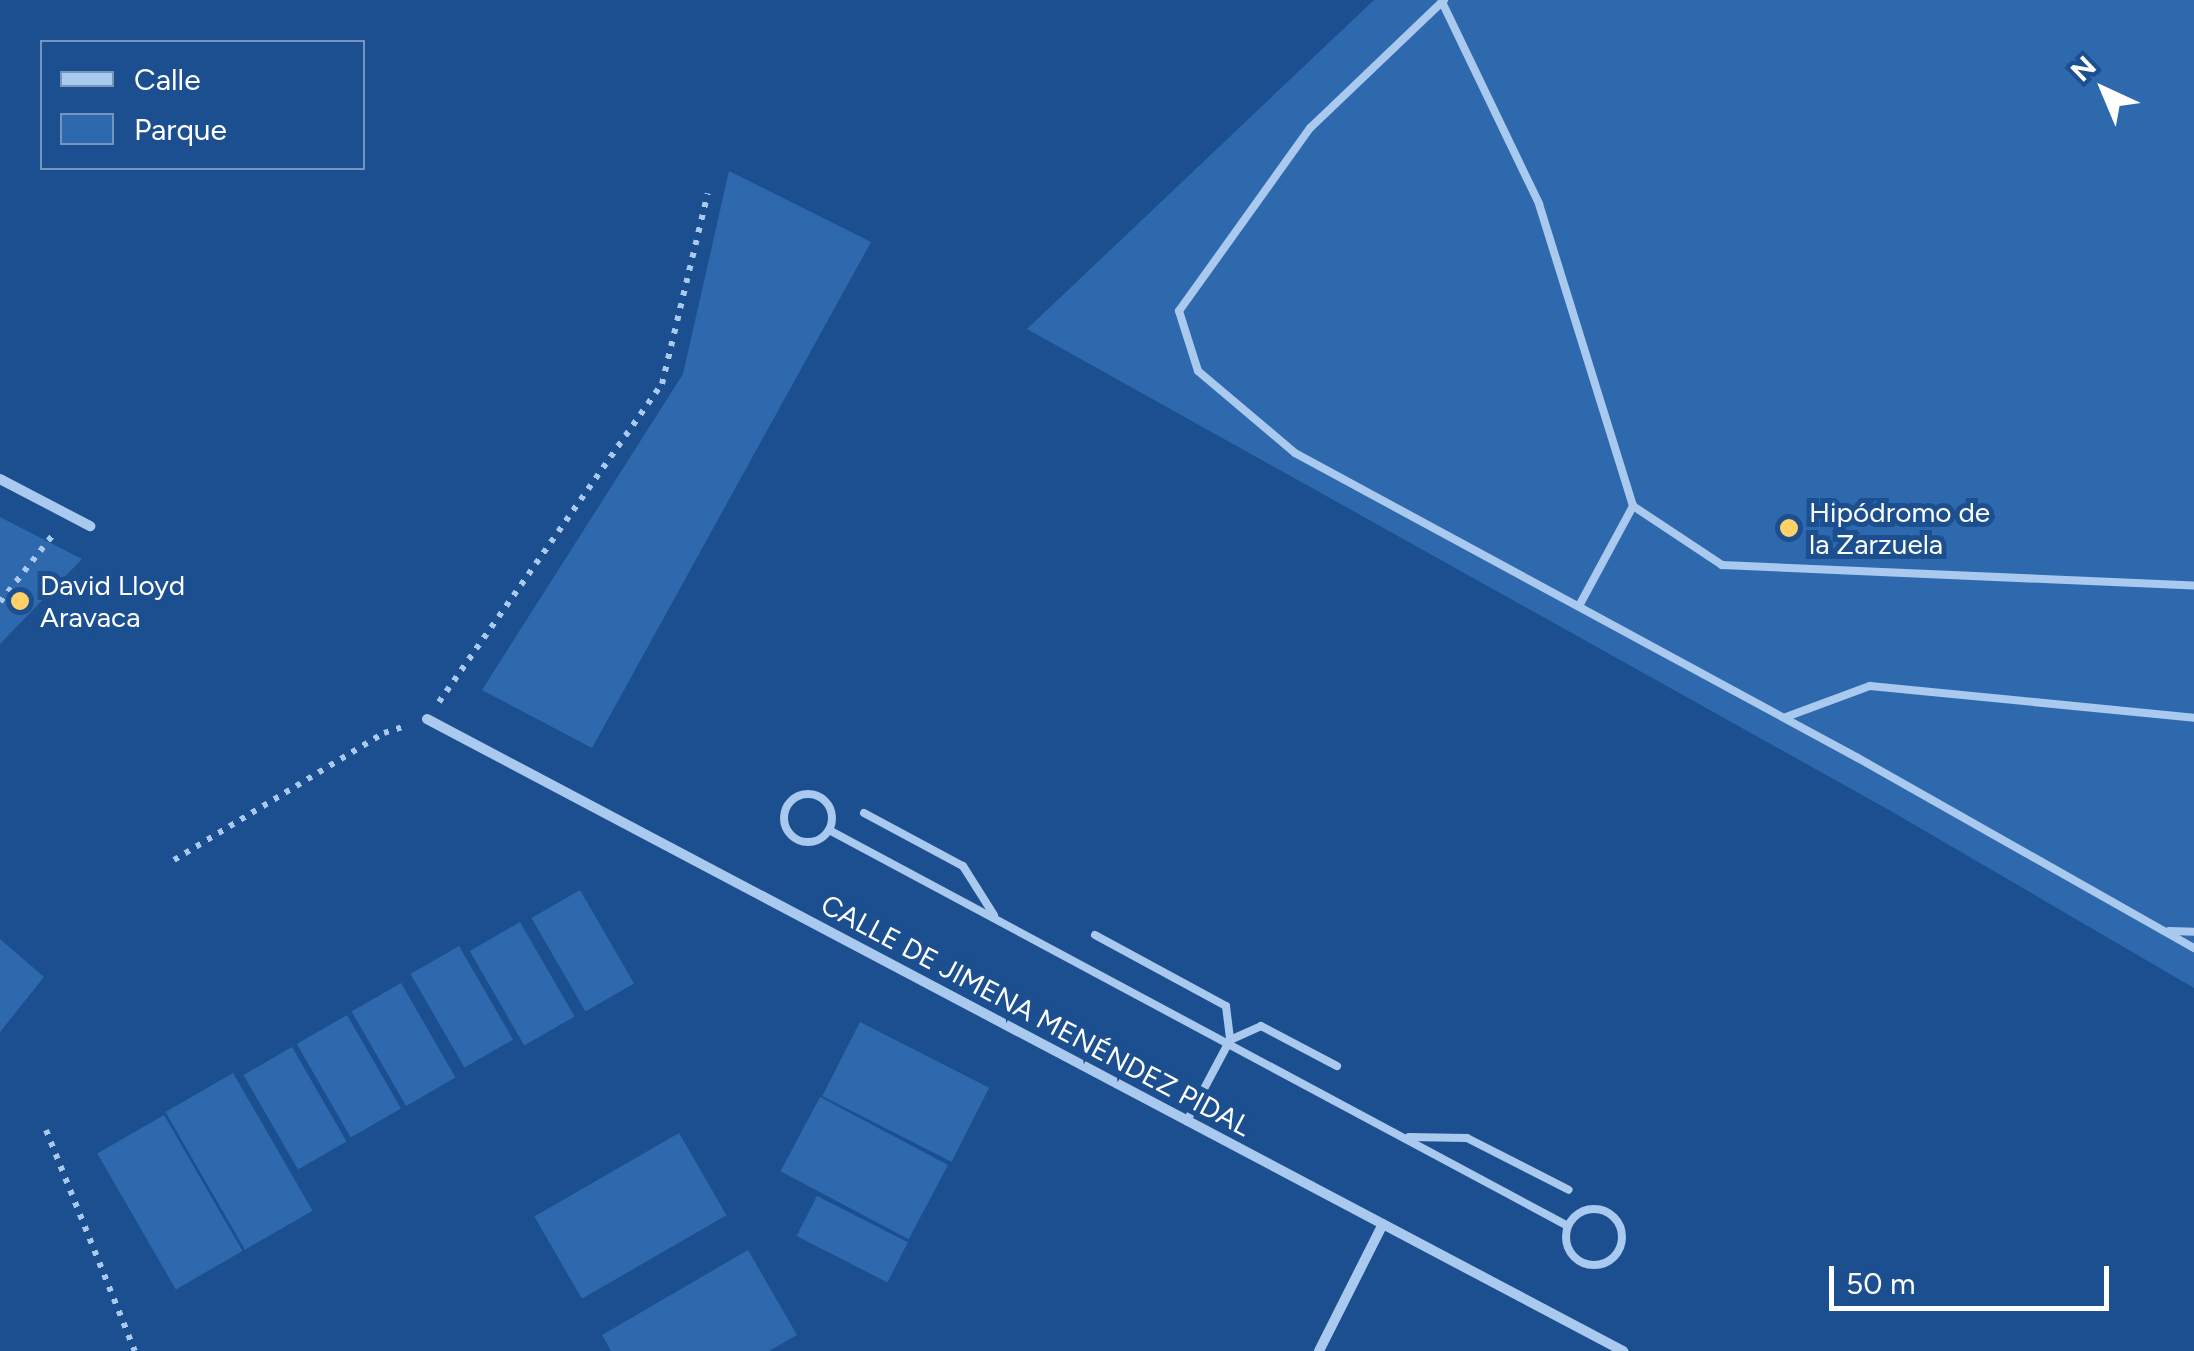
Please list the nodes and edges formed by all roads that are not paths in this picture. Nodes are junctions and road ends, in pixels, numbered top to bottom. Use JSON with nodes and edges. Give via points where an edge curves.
{"nodes":[{"id":1,"x":1443,"y":1,"type":"edge"},
{"id":2,"x":0,"y":479,"type":"edge"},
{"id":3,"x":1634,"y":506,"type":"junction"},
{"id":4,"x":90,"y":526,"type":"dead end"},
{"id":5,"x":2194,"y":586,"type":"edge"},
{"id":6,"x":1579,"y":606,"type":"junction"},
{"id":7,"x":1785,"y":718,"type":"junction"},
{"id":8,"x":2194,"y":718,"type":"edge"},
{"id":9,"x":427,"y":719,"type":"road end"},
{"id":10,"x":864,"y":813,"type":"dead end"},
{"id":11,"x":830,"y":830,"type":"junction"},
{"id":12,"x":996,"y":917,"type":"junction"},
{"id":13,"x":2165,"y":931,"type":"junction"},
{"id":14,"x":2194,"y":932,"type":"edge"},
{"id":15,"x":1095,"y":935,"type":"dead end"},
{"id":16,"x":2194,"y":948,"type":"edge"},
{"id":17,"x":1230,"y":1040,"type":"junction"},
{"id":18,"x":1337,"y":1066,"type":"dead end"},
{"id":19,"x":1188,"y":1121,"type":"junction"},
{"id":20,"x":1404,"y":1136,"type":"junction"},
{"id":21,"x":1569,"y":1190,"type":"dead end"},
{"id":22,"x":1382,"y":1224,"type":"junction"},
{"id":23,"x":1568,"y":1226,"type":"junction"},
{"id":24,"x":1319,"y":1351,"type":"edge"},
{"id":25,"x":1623,"y":1351,"type":"edge"}],
"edges":[{"from":1,"to":3,"type":"lane","via":[[1539,204]]},
{"from":1,"to":6,"type":"lane","via":[[1310,128],[1179,311],[1198,371],[1295,453]]},
{"from":2,"to":4,"type":"street"},
{"from":3,"to":5,"type":"lane","via":[[1722,565]]},
{"from":3,"to":6,"type":"lane"},
{"from":6,"to":7,"type":"lane"},
{"from":7,"to":8,"type":"lane","via":[[1870,686]]},
{"from":7,"to":13,"type":"lane"},
{"from":9,"to":19,"type":"street","name":"CALLE DE JIMENA MENÉNDEZ PIDAL"},
{"from":10,"to":12,"type":"lane","via":[[963,866]]},
{"from":11,"to":11,"type":"lane","via":[[832,814],[824,799],[800,794],[788,805],[784,820],[796,839],[811,842]]},
{"from":11,"to":12,"type":"lane"},
{"from":12,"to":17,"type":"lane"},
{"from":13,"to":14,"type":"lane"},
{"from":13,"to":16,"type":"lane"},
{"from":15,"to":17,"type":"lane","via":[[1226,1006]]},
{"from":17,"to":18,"type":"lane","via":[[1261,1026]]},
{"from":17,"to":19,"type":"lane"},
{"from":17,"to":20,"type":"lane"},
{"from":19,"to":22,"type":"street","name":"CALLE DE JIMENA MENÉNDEZ PIDAL"},
{"from":20,"to":21,"type":"lane","via":[[1467,1138]]},
{"from":20,"to":23,"type":"lane"},
{"from":22,"to":24,"type":"street"},
{"from":22,"to":25,"type":"street","name":"CALLE DE JIMENA MENÉNDEZ PIDAL"},
{"from":23,"to":23,"type":"lane","via":[[1567,1244],[1584,1263],[1610,1260],[1620,1245],[1615,1218],[1599,1210],[1581,1212]]}]}
